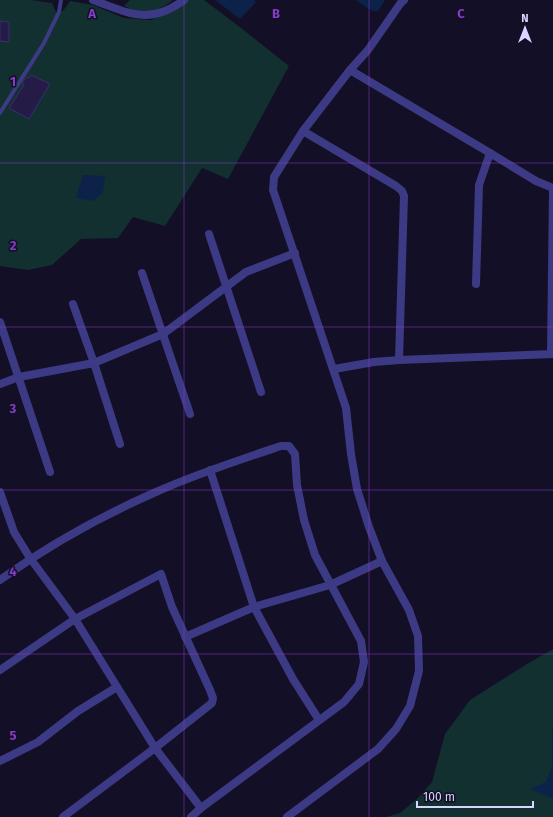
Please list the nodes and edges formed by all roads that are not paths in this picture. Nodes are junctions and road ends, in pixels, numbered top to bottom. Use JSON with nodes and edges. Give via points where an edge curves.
{"nodes":[{"id":1,"x":93,"y":0,"type":"edge"},
{"id":2,"x":184,"y":0,"type":"edge"},
{"id":3,"x":404,"y":0,"type":"edge"},
{"id":4,"x":61,"y":1,"type":"edge"},
{"id":5,"x":350,"y":70,"type":"junction"},
{"id":6,"x":0,"y":113,"type":"edge"},
{"id":7,"x":303,"y":131,"type":"junction"},
{"id":8,"x":490,"y":153,"type":"junction"},
{"id":9,"x":209,"y":234,"type":"dead end"},
{"id":10,"x":295,"y":253,"type":"junction"},
{"id":11,"x":142,"y":273,"type":"dead end"},
{"id":12,"x":476,"y":284,"type":"dead end"},
{"id":13,"x":226,"y":287,"type":"junction"},
{"id":14,"x":73,"y":304,"type":"dead end"},
{"id":15,"x":0,"y":322,"type":"edge"},
{"id":16,"x":163,"y":334,"type":"junction"},
{"id":17,"x":552,"y":354,"type":"edge"},
{"id":18,"x":399,"y":360,"type":"junction"},
{"id":19,"x":94,"y":363,"type":"junction"},
{"id":20,"x":334,"y":369,"type":"junction"},
{"id":21,"x":19,"y":377,"type":"junction"},
{"id":22,"x":0,"y":384,"type":"edge"},
{"id":23,"x":261,"y":392,"type":"dead end"},
{"id":24,"x":190,"y":414,"type":"dead end"},
{"id":25,"x":120,"y":444,"type":"dead end"},
{"id":26,"x":210,"y":470,"type":"junction"},
{"id":27,"x":50,"y":472,"type":"dead end"},
{"id":28,"x":1,"y":496,"type":"edge"},
{"id":29,"x":30,"y":558,"type":"junction"},
{"id":30,"x":382,"y":562,"type":"junction"},
{"id":31,"x":0,"y":580,"type":"edge"},
{"id":32,"x":330,"y":585,"type":"junction"},
{"id":33,"x":254,"y":607,"type":"junction"},
{"id":34,"x":75,"y":619,"type":"junction"},
{"id":35,"x":185,"y":637,"type":"junction"},
{"id":36,"x":0,"y":670,"type":"edge"},
{"id":37,"x":117,"y":687,"type":"junction"},
{"id":38,"x":319,"y":720,"type":"junction"},
{"id":39,"x":155,"y":748,"type":"junction"},
{"id":40,"x":0,"y":761,"type":"edge"},
{"id":41,"x":201,"y":808,"type":"junction"},
{"id":42,"x":63,"y":817,"type":"edge"},
{"id":43,"x":191,"y":817,"type":"edge"},
{"id":44,"x":287,"y":817,"type":"edge"}],
"edges":[{"from":1,"to":2,"type":"street","via":[[133,14],[150,16]]},
{"from":3,"to":5,"type":"street","via":[[368,50]]},
{"from":4,"to":6,"type":"lane","via":[[60,11],[44,42]]},
{"from":5,"to":7,"type":"street"},
{"from":5,"to":8,"type":"street"},
{"from":7,"to":10,"type":"street","via":[[274,177],[273,190]]},
{"from":7,"to":18,"type":"street","via":[[402,191],[404,196]]},
{"from":8,"to":12,"type":"street","via":[[479,185]]},
{"from":8,"to":17,"type":"street","via":[[536,181],[553,188]]},
{"from":9,"to":13,"type":"street"},
{"from":10,"to":13,"type":"street","via":[[246,272]]},
{"from":10,"to":20,"type":"street"},
{"from":11,"to":16,"type":"street"},
{"from":13,"to":16,"type":"street"},
{"from":13,"to":23,"type":"street"},
{"from":14,"to":19,"type":"street"},
{"from":15,"to":21,"type":"street"},
{"from":16,"to":19,"type":"street"},
{"from":16,"to":24,"type":"street"},
{"from":17,"to":18,"type":"street"},
{"from":18,"to":20,"type":"street"},
{"from":19,"to":21,"type":"street"},
{"from":19,"to":25,"type":"street"},
{"from":20,"to":30,"type":"street","via":[[346,408],[357,489]]},
{"from":21,"to":22,"type":"street"},
{"from":21,"to":27,"type":"street"},
{"from":26,"to":29,"type":"street","via":[[96,521]]},
{"from":26,"to":32,"type":"street","via":[[281,446],[289,446],[295,454],[298,485],[308,534]]},
{"from":26,"to":33,"type":"street"},
{"from":28,"to":29,"type":"street","via":[[14,532]]},
{"from":29,"to":31,"type":"street"},
{"from":29,"to":34,"type":"street"},
{"from":30,"to":32,"type":"street"},
{"from":30,"to":44,"type":"street","via":[[409,610],[418,636],[419,671],[410,706],[396,729],[378,749]]},
{"from":32,"to":33,"type":"street"},
{"from":32,"to":38,"type":"street","via":[[361,641],[364,662],[359,684],[344,702]]},
{"from":33,"to":35,"type":"street"},
{"from":33,"to":38,"type":"street","via":[[293,680]]},
{"from":34,"to":35,"type":"street","via":[[161,574]]},
{"from":34,"to":36,"type":"street"},
{"from":34,"to":37,"type":"street"},
{"from":35,"to":39,"type":"street","via":[[210,690],[212,703]]},
{"from":37,"to":39,"type":"street"},
{"from":37,"to":40,"type":"street","via":[[78,711],[38,742]]},
{"from":38,"to":41,"type":"street"},
{"from":39,"to":41,"type":"street"},
{"from":39,"to":42,"type":"street"},
{"from":41,"to":43,"type":"street"}]}
